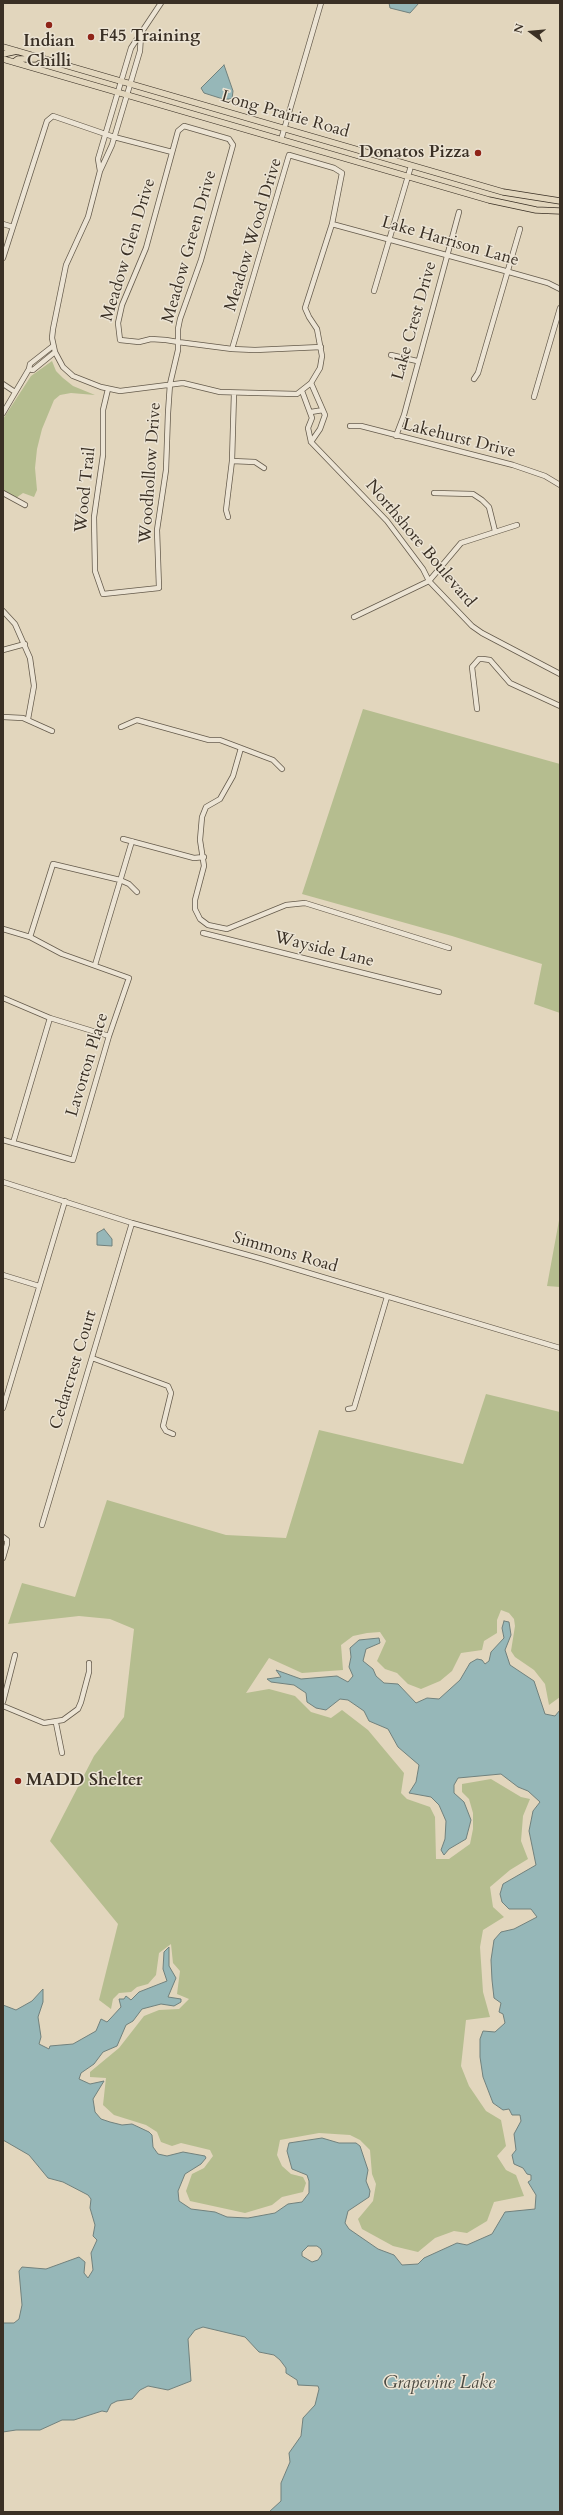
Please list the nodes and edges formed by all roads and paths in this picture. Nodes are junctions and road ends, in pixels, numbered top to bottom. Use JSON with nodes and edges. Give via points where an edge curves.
{"nodes":[{"id":1,"x":161,"y":3,"type":"edge"},
{"id":2,"x":321,"y":3,"type":"edge"},
{"id":3,"x":141,"y":34,"type":"junction"},
{"id":4,"x":3,"y":47,"type":"edge"},
{"id":5,"x":17,"y":51,"type":"junction"},
{"id":6,"x":3,"y":54,"type":"edge"},
{"id":7,"x":3,"y":58,"type":"edge"},
{"id":8,"x":44,"y":59,"type":"junction"},
{"id":9,"x":14,"y":62,"type":"junction"},
{"id":10,"x":121,"y":82,"type":"junction"},
{"id":11,"x":130,"y":84,"type":"junction"},
{"id":12,"x":118,"y":92,"type":"junction"},
{"id":13,"x":126,"y":95,"type":"junction"},
{"id":14,"x":284,"y":129,"type":"junction"},
{"id":15,"x":105,"y":134,"type":"junction"},
{"id":16,"x":114,"y":137,"type":"junction"},
{"id":17,"x":281,"y":140,"type":"junction"},
{"id":18,"x":232,"y":141,"type":"joint"},
{"id":19,"x":172,"y":152,"type":"junction"},
{"id":20,"x":411,"y":166,"type":"junction"},
{"id":21,"x":100,"y":171,"type":"junction"},
{"id":22,"x":408,"y":177,"type":"junction"},
{"id":23,"x":560,"y":201,"type":"edge"},
{"id":24,"x":560,"y":211,"type":"edge"},
{"id":25,"x":459,"y":212,"type":"dead end"},
{"id":26,"x":3,"y":224,"type":"edge"},
{"id":27,"x":332,"y":224,"type":"junction"},
{"id":28,"x":13,"y":227,"type":"junction"},
{"id":29,"x":520,"y":229,"type":"dead end"},
{"id":30,"x":390,"y":238,"type":"junction"},
{"id":31,"x":447,"y":255,"type":"junction"},
{"id":32,"x":3,"y":258,"type":"edge"},
{"id":33,"x":509,"y":272,"type":"junction"},
{"id":34,"x":560,"y":289,"type":"edge"},
{"id":35,"x":374,"y":291,"type":"dead end"},
{"id":36,"x":560,"y":308,"type":"edge"},
{"id":37,"x":178,"y":342,"type":"junction"},
{"id":38,"x":53,"y":346,"type":"junction"},
{"id":39,"x":321,"y":347,"type":"junction"},
{"id":40,"x":232,"y":349,"type":"junction"},
{"id":41,"x":55,"y":352,"type":"junction"},
{"id":42,"x":391,"y":355,"type":"dead end"},
{"id":43,"x":417,"y":361,"type":"junction"},
{"id":44,"x":29,"y":369,"type":"junction"},
{"id":45,"x":474,"y":379,"type":"dead end"},
{"id":46,"x":311,"y":383,"type":"junction"},
{"id":47,"x":3,"y":384,"type":"edge"},
{"id":48,"x":170,"y":384,"type":"junction"},
{"id":49,"x":108,"y":389,"type":"junction"},
{"id":50,"x":302,"y":391,"type":"junction"},
{"id":51,"x":15,"y":392,"type":"junction"},
{"id":52,"x":234,"y":393,"type":"junction"},
{"id":53,"x":534,"y":397,"type":"dead end"},
{"id":54,"x":323,"y":410,"type":"junction"},
{"id":55,"x":311,"y":412,"type":"junction"},
{"id":56,"x":3,"y":413,"type":"edge"},
{"id":57,"x":350,"y":426,"type":"dead end"},
{"id":58,"x":396,"y":436,"type":"junction"},
{"id":59,"x":311,"y":442,"type":"junction"},
{"id":60,"x":232,"y":461,"type":"junction"},
{"id":61,"x":264,"y":468,"type":"dead end"},
{"id":62,"x":560,"y":485,"type":"edge"},
{"id":63,"x":3,"y":493,"type":"edge"},
{"id":64,"x":434,"y":493,"type":"dead end"},
{"id":65,"x":25,"y":505,"type":"dead end"},
{"id":66,"x":228,"y":517,"type":"dead end"},
{"id":67,"x":517,"y":525,"type":"dead end"},
{"id":68,"x":495,"y":531,"type":"junction"},
{"id":69,"x":429,"y":581,"type":"junction"},
{"id":70,"x":103,"y":594,"type":"joint"},
{"id":71,"x":3,"y":611,"type":"edge"},
{"id":72,"x":354,"y":617,"type":"dead end"},
{"id":73,"x":25,"y":644,"type":"junction"},
{"id":74,"x":3,"y":650,"type":"edge"},
{"id":75,"x":560,"y":674,"type":"edge"},
{"id":76,"x":560,"y":706,"type":"edge"},
{"id":77,"x":477,"y":709,"type":"dead end"},
{"id":78,"x":3,"y":717,"type":"edge"},
{"id":79,"x":28,"y":719,"type":"junction"},
{"id":80,"x":121,"y":727,"type":"dead end"},
{"id":81,"x":52,"y":731,"type":"dead end"},
{"id":82,"x":241,"y":748,"type":"junction"},
{"id":83,"x":282,"y":769,"type":"dead end"},
{"id":84,"x":122,"y":839,"type":"dead end"},
{"id":85,"x":132,"y":841,"type":"junction"},
{"id":86,"x":204,"y":857,"type":"junction"},
{"id":87,"x":120,"y":880,"type":"junction"},
{"id":88,"x":137,"y":892,"type":"dead end"},
{"id":89,"x":3,"y":929,"type":"edge"},
{"id":90,"x":202,"y":933,"type":"dead end"},
{"id":91,"x":30,"y":937,"type":"junction"},
{"id":92,"x":449,"y":948,"type":"dead end"},
{"id":93,"x":95,"y":965,"type":"junction"},
{"id":94,"x":438,"y":992,"type":"dead end"},
{"id":95,"x":3,"y":998,"type":"edge"},
{"id":96,"x":50,"y":1018,"type":"junction"},
{"id":97,"x":109,"y":1036,"type":"junction"},
{"id":98,"x":3,"y":1140,"type":"edge"},
{"id":99,"x":13,"y":1143,"type":"junction"},
{"id":100,"x":3,"y":1182,"type":"edge"},
{"id":101,"x":65,"y":1201,"type":"junction"},
{"id":102,"x":132,"y":1223,"type":"junction"},
{"id":103,"x":3,"y":1275,"type":"edge"},
{"id":104,"x":39,"y":1286,"type":"junction"},
{"id":105,"x":387,"y":1298,"type":"junction"},
{"id":106,"x":560,"y":1348,"type":"edge"},
{"id":107,"x":92,"y":1358,"type":"junction"},
{"id":108,"x":3,"y":1408,"type":"edge"},
{"id":109,"x":348,"y":1409,"type":"dead end"},
{"id":110,"x":173,"y":1434,"type":"dead end"},
{"id":111,"x":42,"y":1526,"type":"dead end"},
{"id":112,"x":5,"y":1538,"type":"edge"},
{"id":113,"x":3,"y":1558,"type":"edge"},
{"id":114,"x":15,"y":1655,"type":"dead end"},
{"id":115,"x":89,"y":1663,"type":"dead end"},
{"id":116,"x":3,"y":1702,"type":"edge"},
{"id":117,"x":3,"y":1706,"type":"edge"},
{"id":118,"x":56,"y":1723,"type":"junction"},
{"id":119,"x":62,"y":1753,"type":"dead end"}],
"edges":[{"from":1,"to":3,"type":"street"},
{"from":2,"to":14,"type":"street"},
{"from":3,"to":10,"type":"street","via":[[130,48]]},
{"from":3,"to":11,"type":"street","via":[[140,51]]},
{"from":4,"to":5,"type":"main road","name":"Long Prairie Road"},
{"from":5,"to":6,"type":"main road"},
{"from":5,"to":8,"type":"main road","name":"Long Prairie Road"},
{"from":7,"to":9,"type":"main road","name":"Long Prairie Road"},
{"from":8,"to":9,"type":"main road","via":[[18,59]]},
{"from":8,"to":10,"type":"main road","name":"Long Prairie Road"},
{"from":9,"to":12,"type":"main road","name":"Long Prairie Road"},
{"from":10,"to":11,"type":"main road","name":"Long Prairie Road"},
{"from":10,"to":12,"type":"street"},
{"from":11,"to":13,"type":"street"},
{"from":11,"to":14,"type":"main road","name":"Long Prairie Road"},
{"from":12,"to":13,"type":"main road","name":"Long Prairie Road"},
{"from":12,"to":15,"type":"street"},
{"from":13,"to":16,"type":"street"},
{"from":13,"to":17,"type":"main road","name":"Long Prairie Road"},
{"from":14,"to":17,"type":"street"},
{"from":14,"to":20,"type":"main road","name":"Long Prairie Road"},
{"from":15,"to":16,"type":"street"},
{"from":15,"to":21,"type":"street","via":[[98,159]]},
{"from":15,"to":28,"type":"street","via":[[53,116],[47,121]]},
{"from":16,"to":19,"type":"street"},
{"from":16,"to":21,"type":"street"},
{"from":17,"to":22,"type":"main road","name":"Long Prairie Road"},
{"from":18,"to":19,"type":"street","name":"Meadow Glen Drive","via":[[184,126],[178,131]]},
{"from":18,"to":37,"type":"street","name":"Meadow Green Drive","via":[[201,260],[180,319]]},
{"from":19,"to":37,"type":"street","name":"Meadow Glen Drive","via":[[146,248],[122,305],[118,323],[120,340],[139,342],[151,339]]},
{"from":20,"to":22,"type":"street"},
{"from":20,"to":23,"type":"main road","name":"Long Prairie Road","via":[[503,192]]},
{"from":21,"to":38,"type":"street","via":[[88,217],[66,266],[53,329]]},
{"from":22,"to":24,"type":"main road","name":"Long Prairie Road","via":[[509,205]]},
{"from":22,"to":30,"type":"street"},
{"from":25,"to":31,"type":"street","name":"Lake Crest Drive"},
{"from":26,"to":28,"type":"street"},
{"from":27,"to":30,"type":"street","name":"Lake Harrison Lane"},
{"from":27,"to":39,"type":"street","via":[[305,308],[317,329]]},
{"from":27,"to":40,"type":"street","name":"Meadow Wood Drive","via":[[342,173],[334,168],[290,155]]},
{"from":28,"to":32,"type":"street"},
{"from":29,"to":33,"type":"street"},
{"from":30,"to":31,"type":"street","name":"Lake Harrison Lane"},
{"from":30,"to":35,"type":"street"},
{"from":31,"to":33,"type":"street","name":"Lake Harrison Lane"},
{"from":31,"to":43,"type":"street","name":"Lake Crest Drive"},
{"from":33,"to":34,"type":"street","name":"Lake Harrison Lane"},
{"from":33,"to":45,"type":"street"},
{"from":36,"to":53,"type":"street"},
{"from":37,"to":40,"type":"street"},
{"from":37,"to":48,"type":"street","name":"Meadow Green Drive"},
{"from":38,"to":41,"type":"street"},
{"from":38,"to":44,"type":"street","via":[[33,361]]},
{"from":39,"to":40,"type":"street","via":[[286,350]]},
{"from":39,"to":46,"type":"street","via":[[320,368]]},
{"from":41,"to":44,"type":"street","via":[[32,370]]},
{"from":41,"to":49,"type":"street","via":[[63,367],[73,376]]},
{"from":42,"to":43,"type":"street"},
{"from":43,"to":58,"type":"street","name":"Lake Crest Drive"},
{"from":44,"to":51,"type":"street"},
{"from":46,"to":50,"type":"street"},
{"from":46,"to":54,"type":"street"},
{"from":47,"to":51,"type":"street"},
{"from":48,"to":49,"type":"street","via":[[127,392]]},
{"from":48,"to":52,"type":"street","via":[[183,383]]},
{"from":48,"to":70,"type":"street","name":"Woodhollow Drive","via":[[166,470],[157,530],[159,588]]},
{"from":49,"to":70,"type":"street","name":"Wood Trail","via":[[103,410],[103,455],[94,517],[95,571]]},
{"from":50,"to":52,"type":"street","via":[[297,394]]},
{"from":50,"to":55,"type":"street"},
{"from":51,"to":56,"type":"street"},
{"from":52,"to":60,"type":"street"},
{"from":54,"to":55,"type":"street"},
{"from":54,"to":59,"type":"street","via":[[325,415],[320,429]]},
{"from":55,"to":59,"type":"street","via":[[312,418],[308,428]]},
{"from":57,"to":58,"type":"street","name":"Lakehurst Drive","via":[[361,426]]},
{"from":58,"to":62,"type":"street","name":"Lakehurst Drive","via":[[534,471]]},
{"from":59,"to":69,"type":"street","name":"Northshore Boulevard","via":[[387,521]]},
{"from":60,"to":61,"type":"street","via":[[255,462]]},
{"from":60,"to":66,"type":"street","via":[[226,510]]},
{"from":63,"to":65,"type":"street"},
{"from":64,"to":68,"type":"street","via":[[459,493],[477,497],[489,507]]},
{"from":67,"to":68,"type":"street"},
{"from":68,"to":69,"type":"street","via":[[462,543]]},
{"from":69,"to":72,"type":"street"},
{"from":69,"to":75,"type":"street","name":"Northshore Boulevard","via":[[482,633]]},
{"from":71,"to":73,"type":"street","via":[[15,624]]},
{"from":73,"to":74,"type":"street"},
{"from":73,"to":79,"type":"street","via":[[34,686]]},
{"from":76,"to":77,"type":"street","via":[[510,683],[490,660],[479,660],[472,667]]},
{"from":78,"to":79,"type":"street"},
{"from":79,"to":81,"type":"street"},
{"from":80,"to":82,"type":"street","via":[[137,720],[209,740],[220,740]]},
{"from":82,"to":83,"type":"street","via":[[273,760]]},
{"from":82,"to":86,"type":"street","via":[[233,776],[220,799],[206,807],[202,817],[200,840]]},
{"from":84,"to":85,"type":"street"},
{"from":85,"to":86,"type":"street","via":[[194,858]]},
{"from":85,"to":87,"type":"street"},
{"from":86,"to":92,"type":"street","via":[[195,908],[200,919],[208,925],[226,929],[286,905],[305,903]]},
{"from":87,"to":88,"type":"street"},
{"from":87,"to":91,"type":"street","via":[[53,864]]},
{"from":87,"to":93,"type":"street"},
{"from":89,"to":91,"type":"street"},
{"from":90,"to":94,"type":"street","name":"Wayside Lane"},
{"from":91,"to":93,"type":"street","via":[[62,954]]},
{"from":93,"to":97,"type":"street","name":"Lavorton Place","via":[[129,978]]},
{"from":95,"to":96,"type":"street"},
{"from":96,"to":97,"type":"street"},
{"from":96,"to":99,"type":"street"},
{"from":97,"to":99,"type":"street","name":"Lavorton Place","via":[[73,1160]]},
{"from":98,"to":99,"type":"street"},
{"from":100,"to":101,"type":"street","name":"Simmons Road"},
{"from":101,"to":102,"type":"street","name":"Simmons Road"},
{"from":101,"to":104,"type":"street"},
{"from":102,"to":105,"type":"street","name":"Simmons Road","via":[[262,1259]]},
{"from":102,"to":107,"type":"street","name":"Cedarcrest Court"},
{"from":103,"to":104,"type":"street"},
{"from":104,"to":108,"type":"street"},
{"from":105,"to":106,"type":"street","name":"Simmons Road"},
{"from":105,"to":109,"type":"street","via":[[354,1408]]},
{"from":107,"to":110,"type":"street","via":[[168,1386],[170,1393],[163,1426],[166,1431]]},
{"from":107,"to":111,"type":"street","name":"Cedarcrest Court"},
{"from":112,"to":113,"type":"street"},
{"from":114,"to":116,"type":"street"},
{"from":115,"to":118,"type":"street","via":[[85,1691],[78,1709]]},
{"from":117,"to":118,"type":"street","via":[[44,1723]]},
{"from":118,"to":119,"type":"street"}]}
